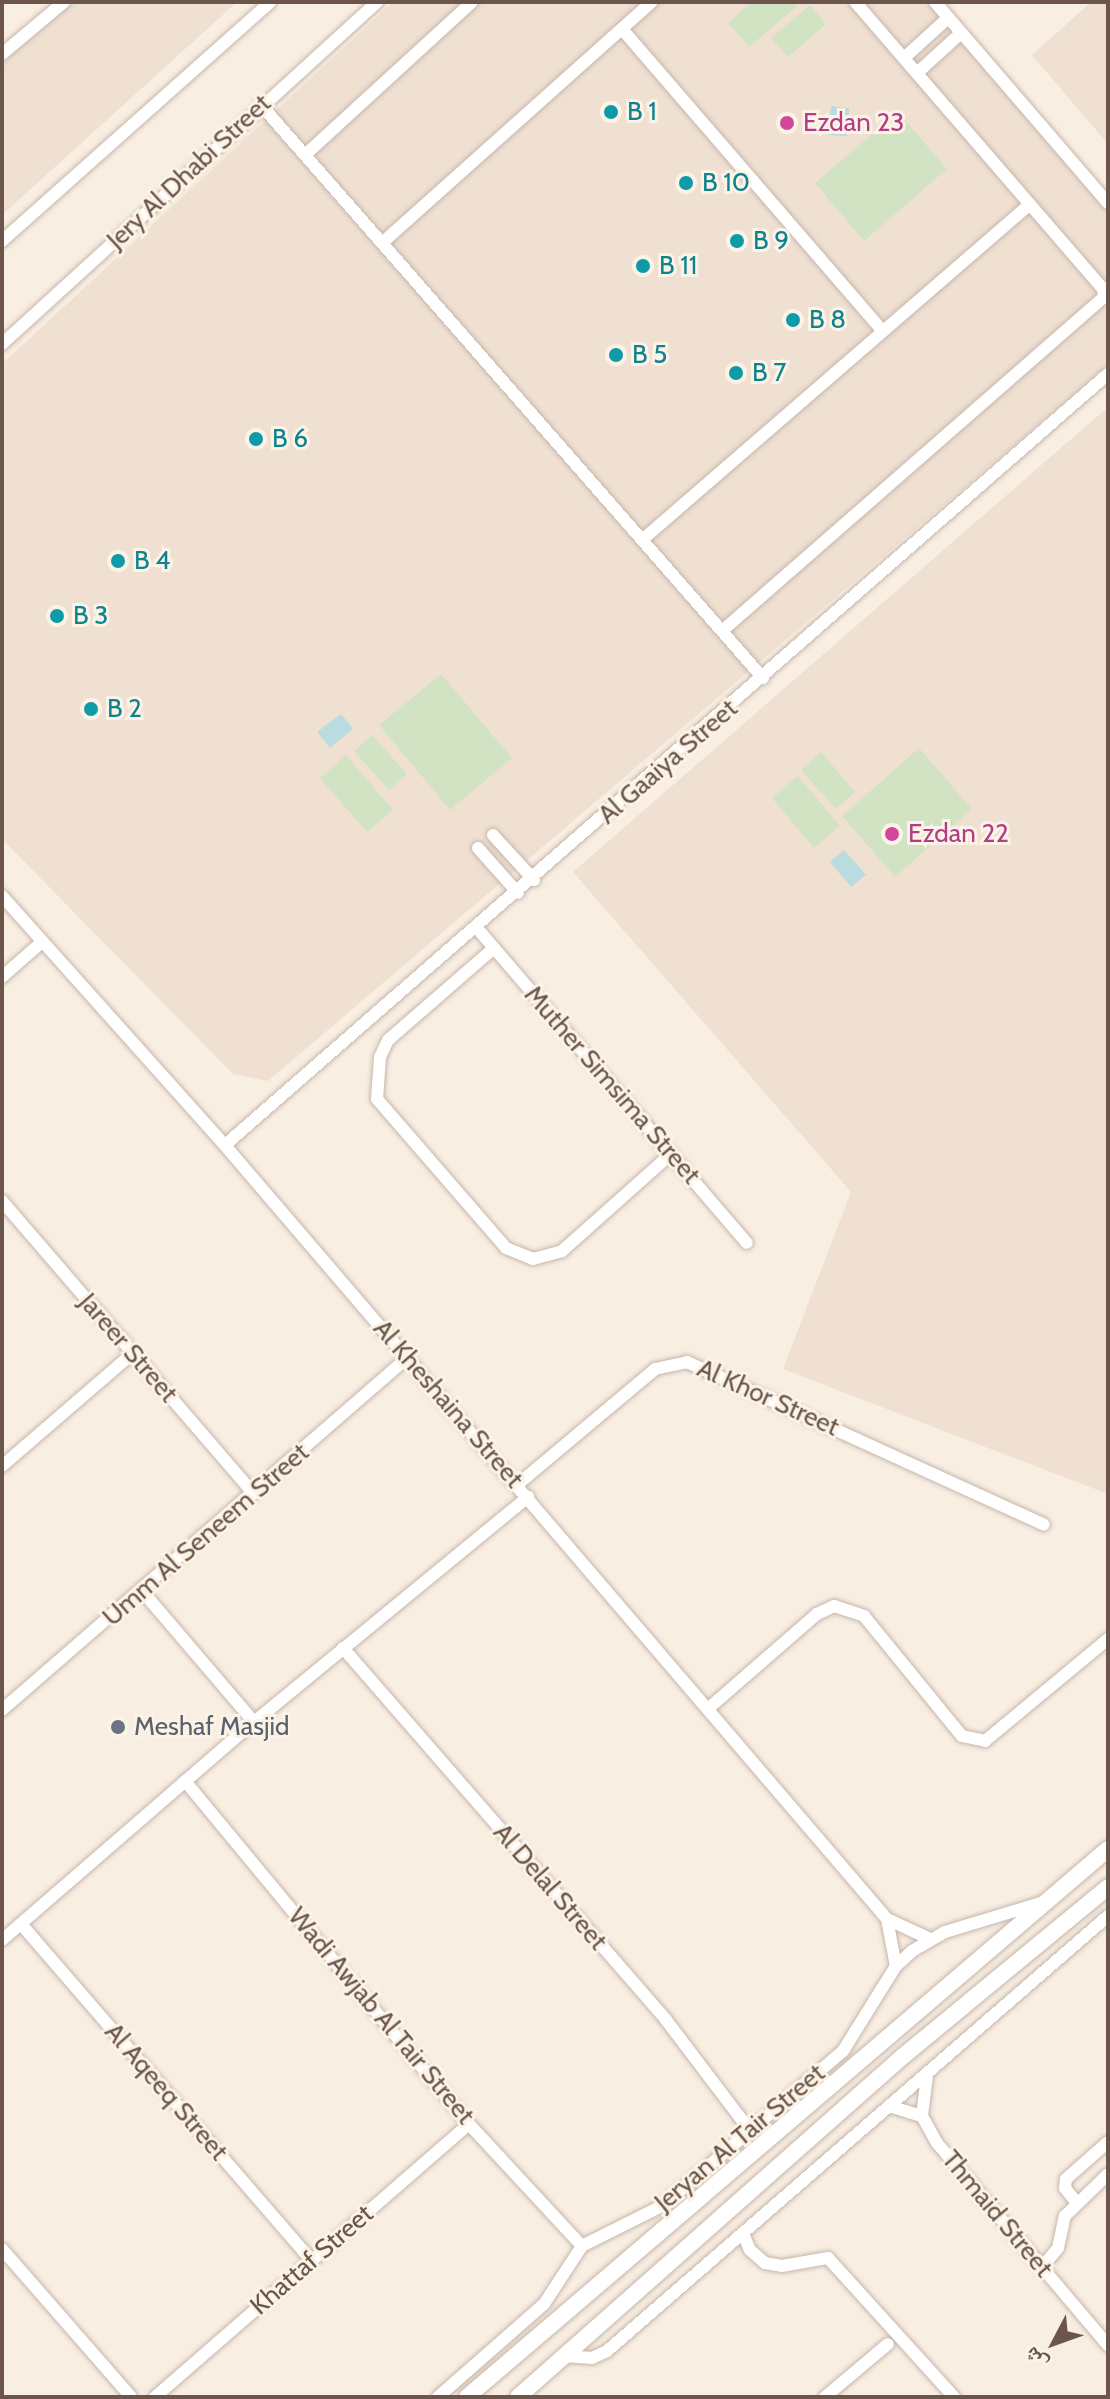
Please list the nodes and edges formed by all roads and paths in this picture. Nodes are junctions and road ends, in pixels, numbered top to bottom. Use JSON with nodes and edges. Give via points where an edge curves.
{"nodes":[{"id":1,"x":64,"y":2,"type":"edge"},
{"id":2,"x":270,"y":2,"type":"edge"},
{"id":3,"x":377,"y":2,"type":"edge"},
{"id":4,"x":472,"y":2,"type":"edge"},
{"id":5,"x":652,"y":2,"type":"edge"},
{"id":6,"x":855,"y":2,"type":"edge"},
{"id":7,"x":935,"y":2,"type":"edge"},
{"id":8,"x":948,"y":18,"type":"junction"},
{"id":9,"x":622,"y":29,"type":"junction"},
{"id":10,"x":961,"y":33,"type":"junction"},
{"id":11,"x":2,"y":54,"type":"edge"},
{"id":12,"x":904,"y":58,"type":"junction"},
{"id":13,"x":917,"y":73,"type":"junction"},
{"id":14,"x":261,"y":105,"type":"junction"},
{"id":15,"x":305,"y":155,"type":"junction"},
{"id":16,"x":1108,"y":203,"type":"edge"},
{"id":17,"x":1030,"y":204,"type":"junction"},
{"id":18,"x":2,"y":241,"type":"edge"},
{"id":19,"x":382,"y":243,"type":"junction"},
{"id":20,"x":883,"y":331,"type":"junction"},
{"id":21,"x":2,"y":344,"type":"edge"},
{"id":22,"x":1108,"y":374,"type":"edge"},
{"id":23,"x":642,"y":540,"type":"junction"},
{"id":24,"x":722,"y":631,"type":"junction"},
{"id":25,"x":763,"y":678,"type":"junction"},
{"id":26,"x":493,"y":835,"type":"dead end"},
{"id":27,"x":478,"y":848,"type":"dead end"},
{"id":28,"x":534,"y":880,"type":"junction"},
{"id":29,"x":518,"y":893,"type":"junction"},
{"id":30,"x":2,"y":896,"type":"edge"},
{"id":31,"x":476,"y":927,"type":"junction"},
{"id":32,"x":42,"y":942,"type":"junction"},
{"id":33,"x":494,"y":948,"type":"junction"},
{"id":34,"x":2,"y":977,"type":"edge"},
{"id":35,"x":225,"y":1145,"type":"junction"},
{"id":36,"x":671,"y":1154,"type":"junction"},
{"id":37,"x":5,"y":1210,"type":"edge"},
{"id":38,"x":747,"y":1243,"type":"dead end"},
{"id":39,"x":133,"y":1353,"type":"junction"},
{"id":40,"x":407,"y":1358,"type":"junction"},
{"id":41,"x":2,"y":1466,"type":"edge"},
{"id":42,"x":517,"y":1485,"type":"junction"},
{"id":43,"x":254,"y":1494,"type":"junction"},
{"id":44,"x":528,"y":1497,"type":"junction"},
{"id":45,"x":1044,"y":1525,"type":"dead end"},
{"id":46,"x":143,"y":1592,"type":"junction"},
{"id":47,"x":1108,"y":1639,"type":"edge"},
{"id":48,"x":343,"y":1648,"type":"junction"},
{"id":49,"x":710,"y":1707,"type":"junction"},
{"id":50,"x":2,"y":1710,"type":"edge"},
{"id":51,"x":254,"y":1722,"type":"junction"},
{"id":52,"x":185,"y":1781,"type":"junction"},
{"id":53,"x":1108,"y":1849,"type":"edge"},
{"id":54,"x":1108,"y":1887,"type":"edge"},
{"id":55,"x":1048,"y":1901,"type":"junction"},
{"id":56,"x":1108,"y":1916,"type":"edge"},
{"id":57,"x":887,"y":1919,"type":"junction"},
{"id":58,"x":21,"y":1924,"type":"junction"},
{"id":59,"x":930,"y":1939,"type":"junction"},
{"id":60,"x":2,"y":1940,"type":"edge"},
{"id":61,"x":896,"y":1966,"type":"junction"},
{"id":62,"x":928,"y":2072,"type":"junction"},
{"id":63,"x":889,"y":2106,"type":"junction"},
{"id":64,"x":922,"y":2116,"type":"junction"},
{"id":65,"x":469,"y":2124,"type":"junction"},
{"id":66,"x":751,"y":2132,"type":"junction"},
{"id":67,"x":1108,"y":2142,"type":"edge"},
{"id":68,"x":1095,"y":2154,"type":"junction"},
{"id":69,"x":1108,"y":2172,"type":"edge"},
{"id":70,"x":1077,"y":2203,"type":"junction"},
{"id":71,"x":743,"y":2233,"type":"junction"},
{"id":72,"x":582,"y":2246,"type":"junction"},
{"id":73,"x":2,"y":2249,"type":"edge"},
{"id":74,"x":311,"y":2260,"type":"junction"},
{"id":75,"x":1043,"y":2266,"type":"junction"},
{"id":76,"x":888,"y":2344,"type":"dead end"},
{"id":77,"x":1108,"y":2345,"type":"edge"},
{"id":78,"x":564,"y":2356,"type":"junction"},
{"id":79,"x":131,"y":2397,"type":"edge"},
{"id":80,"x":155,"y":2397,"type":"edge"},
{"id":81,"x":438,"y":2397,"type":"edge"},
{"id":82,"x":467,"y":2397,"type":"edge"},
{"id":83,"x":518,"y":2397,"type":"edge"},
{"id":84,"x":825,"y":2397,"type":"edge"},
{"id":85,"x":954,"y":2397,"type":"edge"}],
"edges":[{"from":1,"to":11,"type":"street"},
{"from":2,"to":18,"type":"street"},
{"from":3,"to":14,"type":"street","name":"Jery Al Dhabi Street"},
{"from":4,"to":15,"type":"street"},
{"from":5,"to":9,"type":"street"},
{"from":6,"to":12,"type":"street"},
{"from":7,"to":8,"type":"street"},
{"from":8,"to":10,"type":"street"},
{"from":8,"to":12,"type":"street"},
{"from":9,"to":19,"type":"street"},
{"from":9,"to":20,"type":"street"},
{"from":10,"to":13,"type":"street"},
{"from":10,"to":16,"type":"street"},
{"from":12,"to":13,"type":"street"},
{"from":13,"to":17,"type":"street"},
{"from":14,"to":15,"type":"street"},
{"from":14,"to":21,"type":"street","name":"Jery Al Dhabi Street"},
{"from":15,"to":19,"type":"street"},
{"from":17,"to":20,"type":"street"},
{"from":17,"to":24,"type":"street","via":[[1103,289],[1102,301]]},
{"from":19,"to":23,"type":"street"},
{"from":20,"to":23,"type":"street"},
{"from":22,"to":25,"type":"street","name":"Al Gaaiya Street"},
{"from":23,"to":24,"type":"street"},
{"from":24,"to":25,"type":"street"},
{"from":25,"to":28,"type":"street","name":"Al Gaaiya Street"},
{"from":26,"to":28,"type":"street"},
{"from":27,"to":29,"type":"street"},
{"from":28,"to":29,"type":"street","name":"Al Gaaiya Street"},
{"from":29,"to":31,"type":"street","name":"Al Gaaiya Street"},
{"from":30,"to":32,"type":"street","name":"Al Kheshaina Street"},
{"from":31,"to":33,"type":"street","name":"Muther Simsima Street"},
{"from":31,"to":35,"type":"street","name":"Al Gaaiya Street"},
{"from":32,"to":34,"type":"street"},
{"from":32,"to":35,"type":"street","name":"Al Kheshaina Street"},
{"from":33,"to":36,"type":"street","name":"Muther Simsima Street"},
{"from":33,"to":36,"type":"street","via":[[388,1040],[380,1057],[377,1099],[506,1248],[533,1259],[562,1251]]},
{"from":35,"to":40,"type":"street","name":"Al Kheshaina Street"},
{"from":36,"to":38,"type":"street","name":"Muther Simsima Street"},
{"from":37,"to":39,"type":"street","name":"Jareer Street"},
{"from":39,"to":41,"type":"street"},
{"from":39,"to":43,"type":"street","name":"Jareer Street"},
{"from":40,"to":42,"type":"street","name":"Al Kheshaina Street"},
{"from":40,"to":43,"type":"street","name":"Umm Al Seneem Street"},
{"from":42,"to":44,"type":"street","name":"Al Kheshaina Street"},
{"from":42,"to":45,"type":"street","name":"Al Khor Street","via":[[655,1369],[687,1362]]},
{"from":43,"to":46,"type":"street","name":"Umm Al Seneem Street"},
{"from":44,"to":48,"type":"street"},
{"from":44,"to":49,"type":"street","name":"Al Kheshaina Street"},
{"from":46,"to":50,"type":"street","name":"Umm Al Seneem Street"},
{"from":46,"to":51,"type":"street"},
{"from":47,"to":49,"type":"street","via":[[985,1741],[962,1736],[864,1616],[834,1606]]},
{"from":48,"to":51,"type":"street"},
{"from":48,"to":66,"type":"street","name":"Al Delal Street","via":[[676,2032]]},
{"from":49,"to":57,"type":"street","name":"Al Kheshaina Street"},
{"from":51,"to":52,"type":"street"},
{"from":52,"to":58,"type":"street"},
{"from":52,"to":65,"type":"street","name":"Wadi Awjab Al Tair Street"},
{"from":53,"to":55,"type":"street","name":"Jeryan Al Tair Street"},
{"from":54,"to":78,"type":"street","name":"Jeryan Al Tair Street","via":[[902,2057]]},
{"from":55,"to":59,"type":"street","name":"Jeryan Al Tair Street"},
{"from":55,"to":82,"type":"street","name":"Jeryan Al Tair Street"},
{"from":56,"to":62,"type":"street"},
{"from":57,"to":59,"type":"street","name":"Al Kheshaina Street"},
{"from":57,"to":61,"type":"street","name":"Al Kheshaina Street"},
{"from":58,"to":60,"type":"street"},
{"from":58,"to":74,"type":"street","name":"Al Aqeeq Street"},
{"from":59,"to":61,"type":"street","name":"Jeryan Al Tair Street"},
{"from":61,"to":66,"type":"street","name":"Jeryan Al Tair Street","via":[[843,2051]]},
{"from":62,"to":63,"type":"street"},
{"from":62,"to":64,"type":"street"},
{"from":63,"to":64,"type":"street"},
{"from":63,"to":71,"type":"street"},
{"from":64,"to":75,"type":"street","name":"Thmaid Street","via":[[937,2143]]},
{"from":65,"to":72,"type":"street","name":"Wadi Awjab Al Tair Street"},
{"from":65,"to":74,"type":"street","name":"Khattaf Street"},
{"from":66,"to":72,"type":"street","name":"Jeryan Al Tair Street","via":[[650,2215]]},
{"from":67,"to":68,"type":"street"},
{"from":68,"to":69,"type":"street"},
{"from":68,"to":70,"type":"street","via":[[1066,2179],[1065,2188]]},
{"from":69,"to":70,"type":"street"},
{"from":70,"to":75,"type":"street","via":[[1062,2222],[1053,2256]]},
{"from":71,"to":78,"type":"street","via":[[607,2351],[584,2359]]},
{"from":71,"to":85,"type":"street","via":[[750,2250],[765,2263],[782,2266],[828,2258]]},
{"from":72,"to":81,"type":"street","via":[[544,2304]]},
{"from":73,"to":79,"type":"street"},
{"from":74,"to":80,"type":"street","name":"Khattaf Street"},
{"from":75,"to":77,"type":"street","name":"Thmaid Street"},
{"from":76,"to":84,"type":"street"},
{"from":78,"to":83,"type":"street","name":"Jeryan Al Tair Street"}]}
